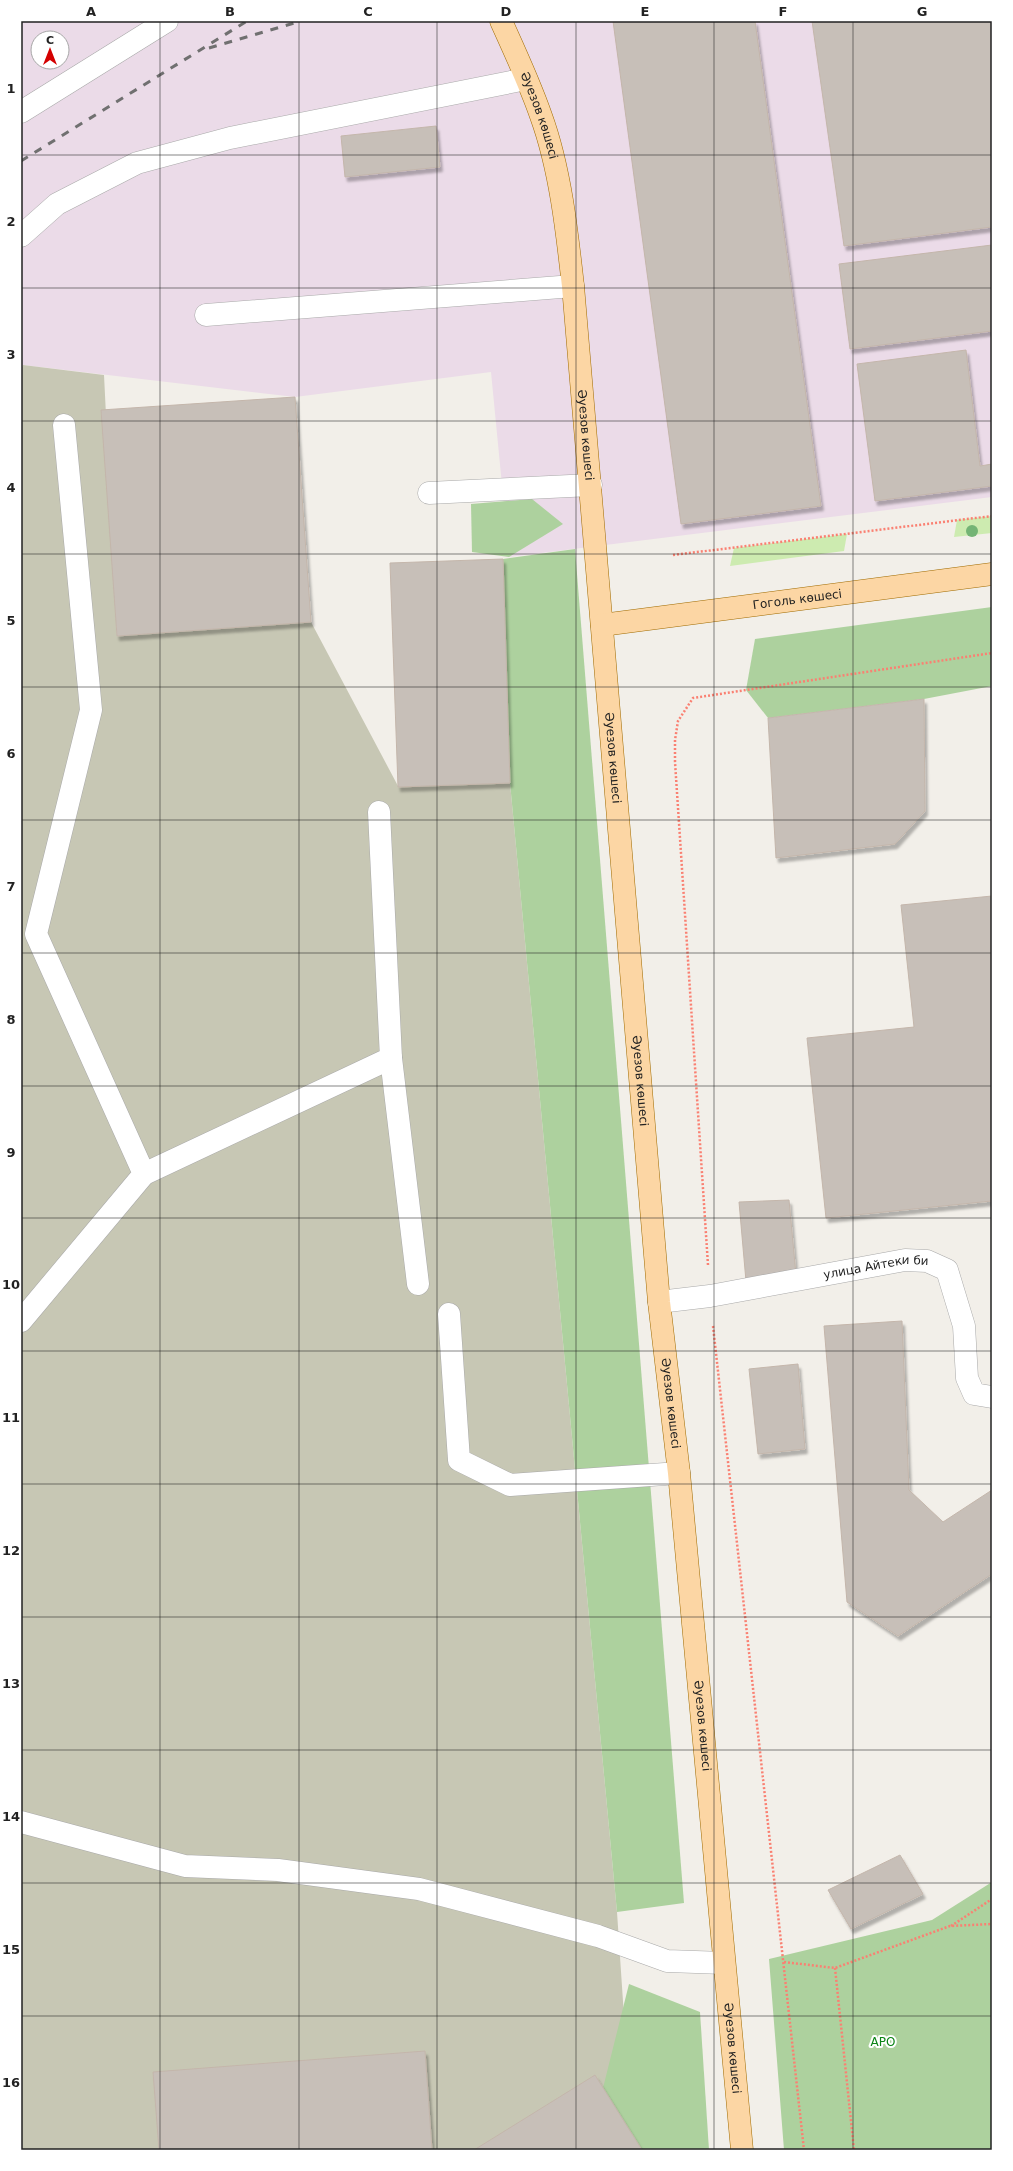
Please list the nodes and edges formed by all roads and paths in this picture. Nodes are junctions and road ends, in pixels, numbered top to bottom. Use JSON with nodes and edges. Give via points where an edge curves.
{"nodes":[{"id":1,"x":167,"y":21,"type":"edge"},
{"id":2,"x":501,"y":21,"type":"edge"},
{"id":3,"x":526,"y":79,"type":"junction"},
{"id":4,"x":21,"y":112,"type":"edge"},
{"id":5,"x":21,"y":236,"type":"edge"},
{"id":6,"x":574,"y":286,"type":"junction"},
{"id":7,"x":206,"y":315,"type":"dead end"},
{"id":8,"x":64,"y":426,"type":"dead end"},
{"id":9,"x":591,"y":485,"type":"junction"},
{"id":10,"x":429,"y":492,"type":"dead end"},
{"id":11,"x":992,"y":516,"type":"edge"},
{"id":12,"x":673,"y":555,"type":"dead end"},
{"id":13,"x":992,"y":574,"type":"edge"},
{"id":14,"x":602,"y":626,"type":"junction"},
{"id":15,"x":992,"y":653,"type":"edge"},
{"id":16,"x":379,"y":812,"type":"dead end"},
{"id":17,"x":391,"y":1058,"type":"junction"},
{"id":18,"x":144,"y":1174,"type":"junction"},
{"id":19,"x":418,"y":1284,"type":"dead end"},
{"id":20,"x":710,"y":1296,"type":"junction"},
{"id":21,"x":659,"y":1302,"type":"junction"},
{"id":22,"x":449,"y":1314,"type":"dead end"},
{"id":23,"x":21,"y":1321,"type":"edge"},
{"id":24,"x":992,"y":1397,"type":"edge"},
{"id":25,"x":679,"y":1473,"type":"junction"},
{"id":26,"x":21,"y":1822,"type":"edge"},
{"id":27,"x":992,"y":1898,"type":"edge"},
{"id":28,"x":992,"y":1924,"type":"edge"},
{"id":29,"x":950,"y":1926,"type":"junction"},
{"id":30,"x":784,"y":1962,"type":"junction"},
{"id":31,"x":724,"y":1963,"type":"junction"},
{"id":32,"x":835,"y":1968,"type":"junction"},
{"id":33,"x":742,"y":2150,"type":"edge"},
{"id":34,"x":804,"y":2150,"type":"edge"},
{"id":35,"x":854,"y":2150,"type":"edge"}],
"edges":[{"from":1,"to":4,"type":"lane"},
{"from":2,"to":3,"type":"main road","name":"Әуезов көшесі"},
{"from":3,"to":5,"type":"lane","via":[[230,138],[137,163],[57,204]]},
{"from":3,"to":6,"type":"main road","name":"Әуезов көшесі","via":[[542,116],[555,168]]},
{"from":6,"to":7,"type":"lane"},
{"from":6,"to":9,"type":"main road","name":"Әуезов көшесі"},
{"from":8,"to":18,"type":"lane","via":[[91,710],[36,934]]},
{"from":9,"to":10,"type":"lane"},
{"from":9,"to":14,"type":"main road","name":"Әуезов көшесі"},
{"from":11,"to":12,"type":"path"},
{"from":13,"to":14,"type":"main road","name":"Гоголь көшесі"},
{"from":14,"to":21,"type":"main road","name":"Әуезов көшесі"},
{"from":15,"to":20,"type":"path","via":[[692,698],[678,721],[675,762]]},
{"from":16,"to":17,"type":"lane"},
{"from":17,"to":18,"type":"lane"},
{"from":17,"to":19,"type":"lane"},
{"from":18,"to":23,"type":"lane"},
{"from":20,"to":21,"type":"lane","name":"улица Айтеки би"},
{"from":20,"to":24,"type":"lane","name":"улица Айтеки би","via":[[905,1260],[927,1262],[947,1270],[964,1326],[967,1378],[974,1394]]},
{"from":20,"to":30,"type":"path"},
{"from":21,"to":25,"type":"main road","name":"Әуезов көшесі"},
{"from":22,"to":25,"type":"lane","via":[[459,1460],[510,1485]]},
{"from":25,"to":31,"type":"main road","name":"Әуезов көшесі"},
{"from":26,"to":31,"type":"lane","via":[[185,1866],[278,1870],[418,1889],[598,1936],[667,1961]]},
{"from":27,"to":29,"type":"path"},
{"from":28,"to":29,"type":"path"},
{"from":29,"to":32,"type":"path"},
{"from":30,"to":32,"type":"path"},
{"from":30,"to":34,"type":"path"},
{"from":31,"to":33,"type":"main road","name":"Әуезов көшесі"},
{"from":32,"to":35,"type":"path"}]}
